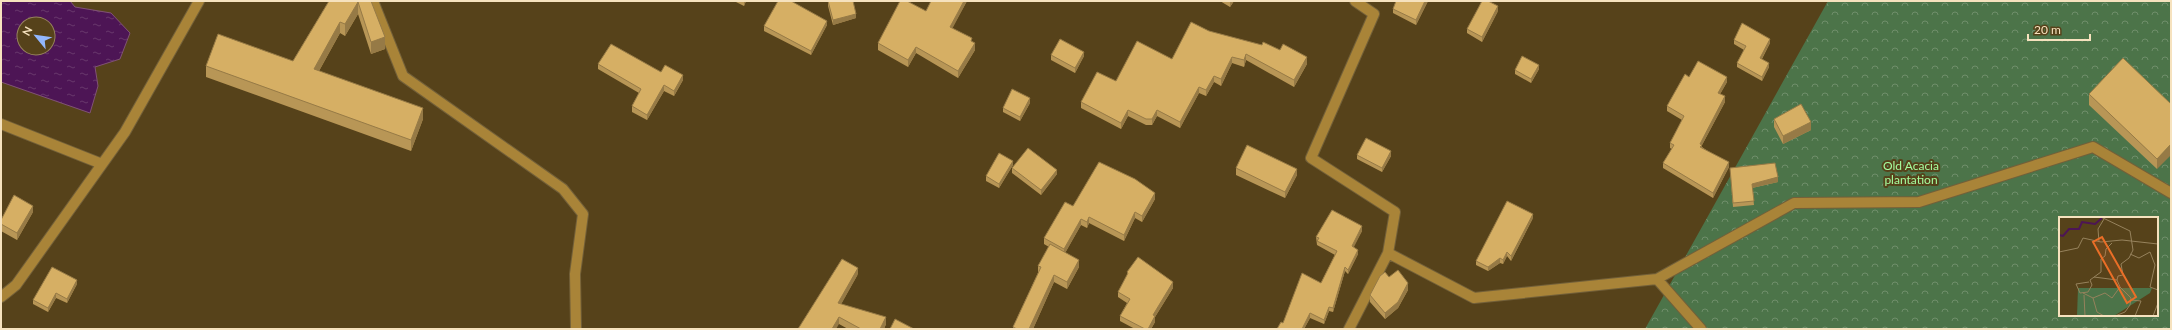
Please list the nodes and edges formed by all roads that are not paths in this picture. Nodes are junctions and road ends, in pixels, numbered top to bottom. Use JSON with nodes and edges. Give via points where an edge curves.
{"nodes":[{"id":1,"x":199,"y":1,"type":"edge"},
{"id":2,"x":373,"y":1,"type":"edge"},
{"id":3,"x":1355,"y":1,"type":"edge"},
{"id":4,"x":1,"y":124,"type":"edge"},
{"id":5,"x":102,"y":164,"type":"junction"},
{"id":6,"x":2171,"y":192,"type":"edge"},
{"id":7,"x":1388,"y":253,"type":"junction"},
{"id":8,"x":1657,"y":279,"type":"junction"},
{"id":9,"x":1,"y":297,"type":"edge"},
{"id":10,"x":576,"y":329,"type":"edge"},
{"id":11,"x":1349,"y":329,"type":"edge"},
{"id":12,"x":1701,"y":329,"type":"edge"}],
"edges":[{"from":1,"to":5,"type":"street","via":[[125,132]]},
{"from":2,"to":10,"type":"street","via":[[403,76],[564,189],[583,214],[575,274]]},
{"from":3,"to":7,"type":"street","via":[[1374,14],[1311,158],[1394,212]]},
{"from":4,"to":5,"type":"street"},
{"from":5,"to":9,"type":"street","via":[[16,285]]},
{"from":6,"to":8,"type":"street","via":[[2093,147],[1920,202],[1794,203]]},
{"from":7,"to":8,"type":"street","via":[[1474,298]]},
{"from":7,"to":11,"type":"street"},
{"from":8,"to":12,"type":"street"}]}
